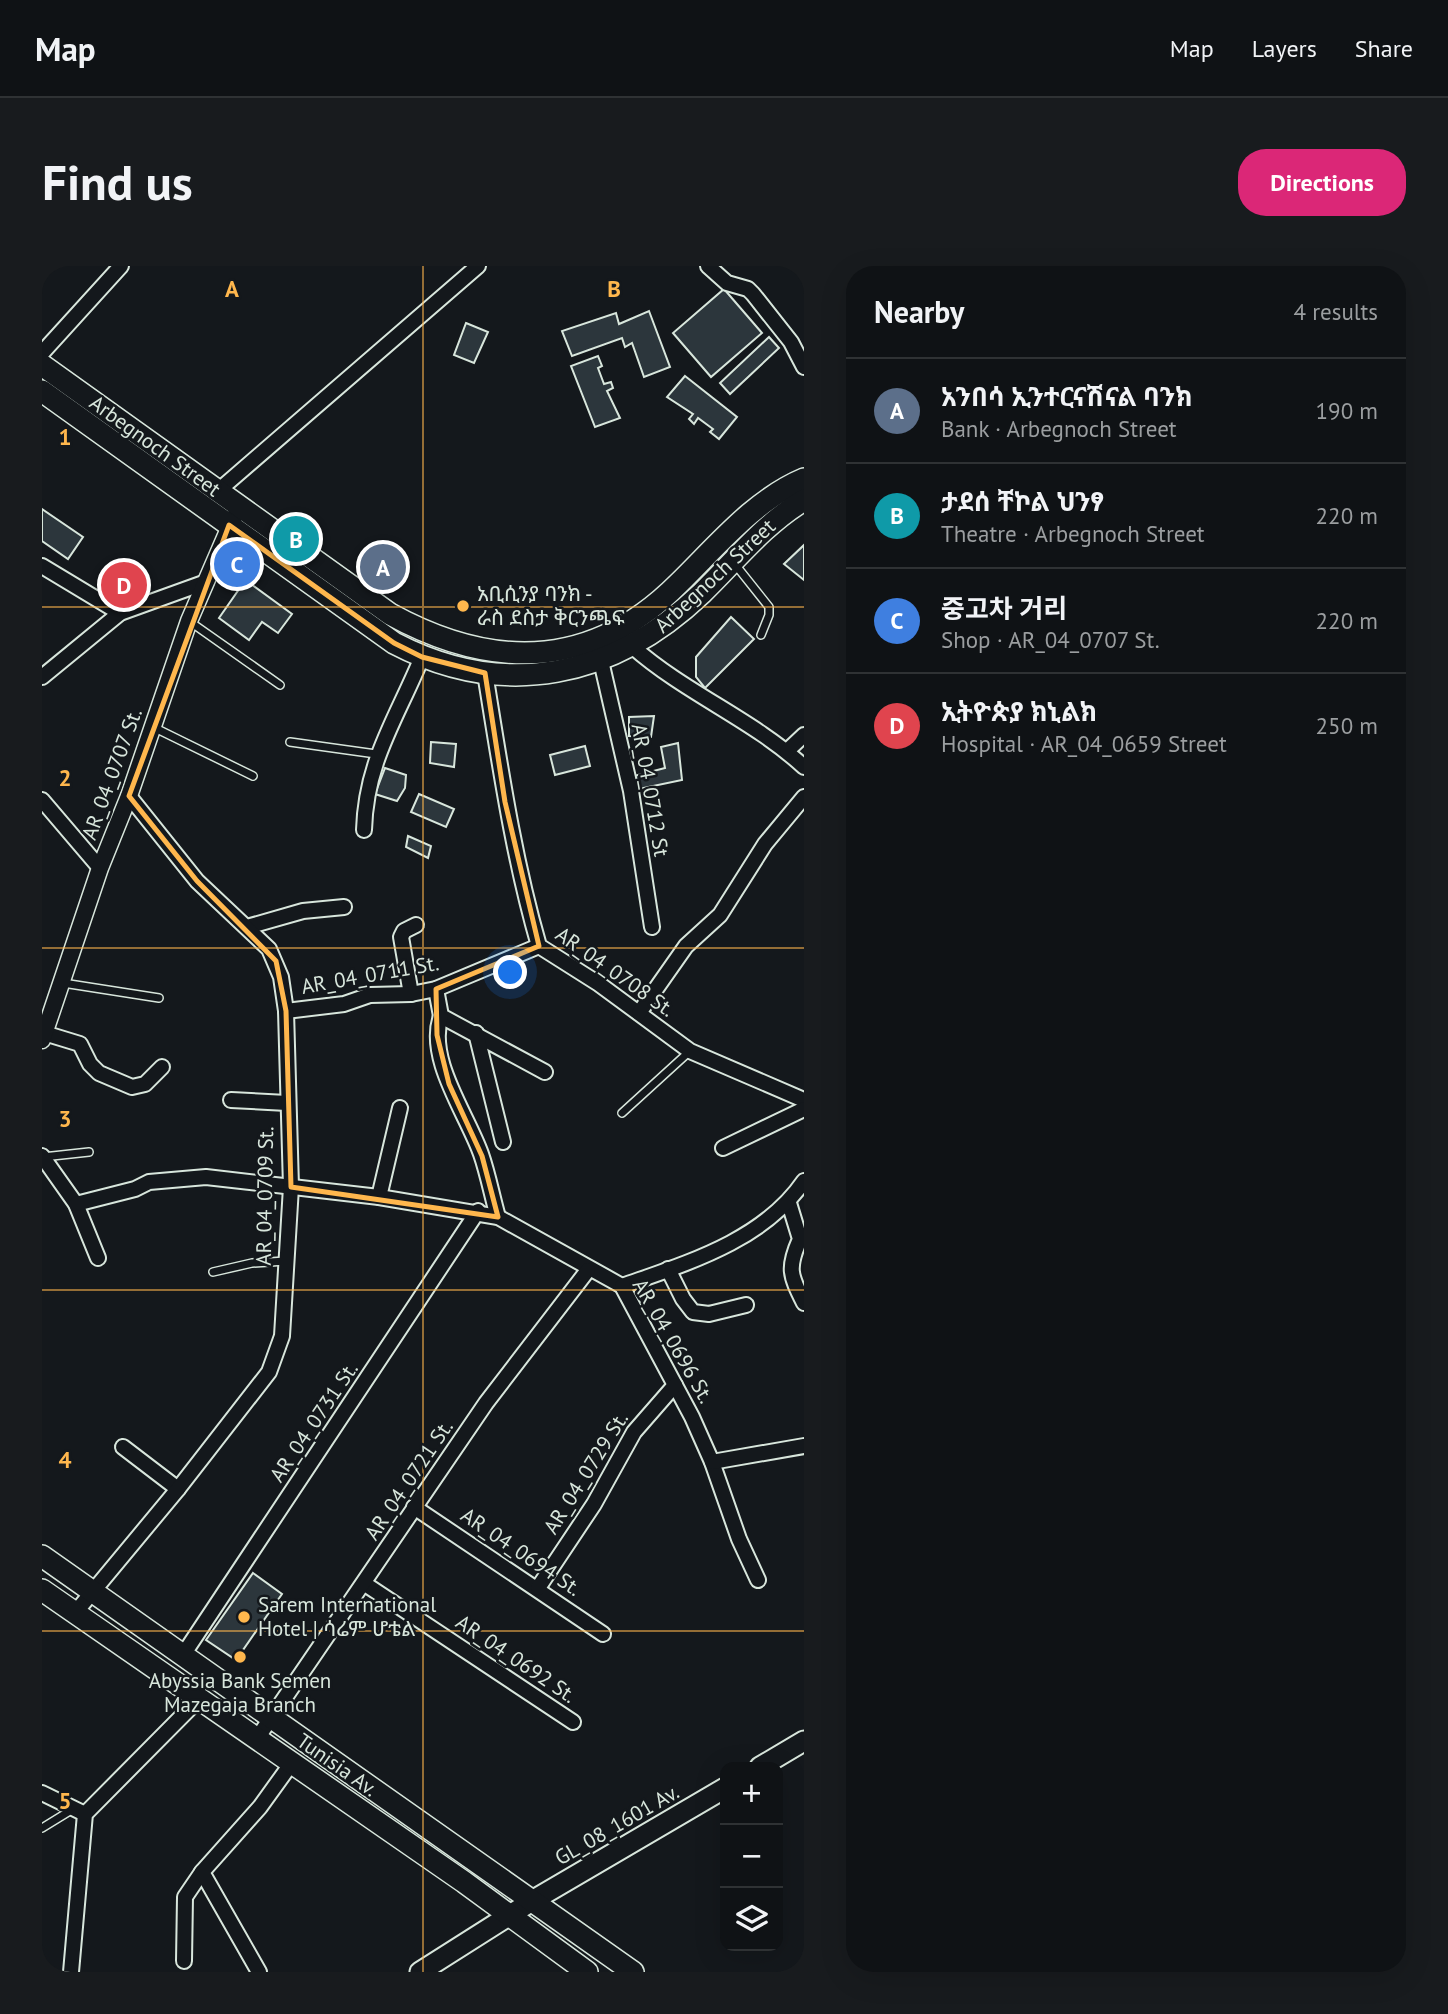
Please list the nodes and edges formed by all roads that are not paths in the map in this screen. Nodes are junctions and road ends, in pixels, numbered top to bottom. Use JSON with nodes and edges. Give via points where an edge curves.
{"nodes":[{"id":1,"x":121,"y":266,"type":"edge"},
{"id":2,"x":478,"y":266,"type":"edge"},
{"id":3,"x":708,"y":266,"type":"edge"},
{"id":4,"x":42,"y":352,"type":"edge"},
{"id":5,"x":42,"y":365,"type":"edge"},
{"id":6,"x":804,"y":367,"type":"edge"},
{"id":7,"x":42,"y":391,"type":"edge"},
{"id":8,"x":804,"y":479,"type":"edge"},
{"id":9,"x":218,"y":491,"type":"junction"},
{"id":10,"x":804,"y":500,"type":"edge"},
{"id":11,"x":234,"y":516,"type":"junction"},
{"id":12,"x":733,"y":562,"type":"junction"},
{"id":13,"x":42,"y":566,"type":"edge"},
{"id":14,"x":206,"y":582,"type":"junction"},
{"id":15,"x":120,"y":613,"type":"junction"},
{"id":16,"x":189,"y":621,"type":"junction"},
{"id":17,"x":761,"y":635,"type":"dead end"},
{"id":18,"x":633,"y":647,"type":"junction"},
{"id":19,"x":422,"y":657,"type":"junction"},
{"id":20,"x":601,"y":661,"type":"junction"},
{"id":21,"x":485,"y":673,"type":"junction"},
{"id":22,"x":42,"y":677,"type":"edge"},
{"id":23,"x":280,"y":685,"type":"dead end"},
{"id":24,"x":152,"y":727,"type":"junction"},
{"id":25,"x":804,"y":735,"type":"edge"},
{"id":26,"x":290,"y":741,"type":"dead end"},
{"id":27,"x":787,"y":751,"type":"junction"},
{"id":28,"x":376,"y":754,"type":"junction"},
{"id":29,"x":804,"y":768,"type":"edge"},
{"id":30,"x":253,"y":776,"type":"dead end"},
{"id":31,"x":129,"y":796,"type":"junction"},
{"id":32,"x":804,"y":797,"type":"edge"},
{"id":33,"x":42,"y":800,"type":"edge"},
{"id":34,"x":364,"y":830,"type":"dead end"},
{"id":35,"x":100,"y":868,"type":"junction"},
{"id":36,"x":344,"y":907,"type":"dead end"},
{"id":37,"x":416,"y":925,"type":"dead end"},
{"id":38,"x":247,"y":927,"type":"junction"},
{"id":39,"x":652,"y":927,"type":"dead end"},
{"id":40,"x":539,"y":946,"type":"junction"},
{"id":41,"x":61,"y":982,"type":"junction"},
{"id":42,"x":436,"y":989,"type":"junction"},
{"id":43,"x":411,"y":994,"type":"junction"},
{"id":44,"x":159,"y":998,"type":"dead end"},
{"id":45,"x":286,"y":1011,"type":"junction"},
{"id":46,"x":639,"y":1013,"type":"junction"},
{"id":47,"x":441,"y":1016,"type":"junction"},
{"id":48,"x":476,"y":1033,"type":"junction"},
{"id":49,"x":43,"y":1037,"type":"edge"},
{"id":50,"x":690,"y":1051,"type":"junction"},
{"id":51,"x":162,"y":1066,"type":"dead end"},
{"id":52,"x":545,"y":1072,"type":"dead end"},
{"id":53,"x":231,"y":1100,"type":"dead end"},
{"id":54,"x":804,"y":1100,"type":"edge"},
{"id":55,"x":287,"y":1103,"type":"junction"},
{"id":56,"x":400,"y":1108,"type":"dead end"},
{"id":57,"x":804,"y":1109,"type":"edge"},
{"id":58,"x":622,"y":1113,"type":"dead end"},
{"id":59,"x":503,"y":1142,"type":"dead end"},
{"id":60,"x":723,"y":1148,"type":"dead end"},
{"id":61,"x":89,"y":1152,"type":"dead end"},
{"id":62,"x":42,"y":1156,"type":"edge"},
{"id":63,"x":804,"y":1181,"type":"edge"},
{"id":64,"x":291,"y":1187,"type":"junction"},
{"id":65,"x":379,"y":1197,"type":"junction"},
{"id":66,"x":789,"y":1202,"type":"junction"},
{"id":67,"x":76,"y":1203,"type":"junction"},
{"id":68,"x":478,"y":1211,"type":"junction"},
{"id":69,"x":498,"y":1217,"type":"junction"},
{"id":70,"x":98,"y":1258,"type":"dead end"},
{"id":71,"x":286,"y":1261,"type":"junction"},
{"id":72,"x":668,"y":1269,"type":"junction"},
{"id":73,"x":588,"y":1270,"type":"junction"},
{"id":74,"x":213,"y":1272,"type":"dead end"},
{"id":75,"x":621,"y":1286,"type":"junction"},
{"id":76,"x":804,"y":1303,"type":"edge"},
{"id":77,"x":746,"y":1306,"type":"dead end"},
{"id":78,"x":675,"y":1385,"type":"junction"},
{"id":79,"x":804,"y":1446,"type":"edge"},
{"id":80,"x":123,"y":1447,"type":"dead end"},
{"id":81,"x":712,"y":1462,"type":"junction"},
{"id":82,"x":178,"y":1489,"type":"junction"},
{"id":83,"x":414,"y":1507,"type":"junction"},
{"id":84,"x":42,"y":1556,"type":"edge"},
{"id":85,"x":758,"y":1580,"type":"dead end"},
{"id":86,"x":365,"y":1584,"type":"junction"},
{"id":87,"x":538,"y":1587,"type":"junction"},
{"id":88,"x":42,"y":1590,"type":"edge"},
{"id":89,"x":93,"y":1591,"type":"junction"},
{"id":90,"x":75,"y":1613,"type":"junction"},
{"id":91,"x":603,"y":1634,"type":"dead end"},
{"id":92,"x":183,"y":1655,"type":"junction"},
{"id":93,"x":198,"y":1699,"type":"junction"},
{"id":94,"x":272,"y":1719,"type":"junction"},
{"id":95,"x":573,"y":1723,"type":"dead end"},
{"id":96,"x":256,"y":1740,"type":"junction"},
{"id":97,"x":804,"y":1741,"type":"edge"},
{"id":98,"x":768,"y":1762,"type":"edge"},
{"id":99,"x":291,"y":1764,"type":"junction"},
{"id":100,"x":720,"y":1791,"type":"edge"},
{"id":101,"x":42,"y":1793,"type":"edge"},
{"id":102,"x":79,"y":1812,"type":"junction"},
{"id":103,"x":42,"y":1828,"type":"edge"},
{"id":104,"x":202,"y":1872,"type":"junction"},
{"id":105,"x":531,"y":1901,"type":"junction"},
{"id":106,"x":508,"y":1915,"type":"junction"},
{"id":107,"x":184,"y":1961,"type":"dead end"},
{"id":108,"x":71,"y":1972,"type":"edge"},
{"id":109,"x":259,"y":1972,"type":"edge"},
{"id":110,"x":420,"y":1972,"type":"edge"},
{"id":111,"x":587,"y":1972,"type":"edge"},
{"id":112,"x":633,"y":1972,"type":"edge"}],
"edges":[{"from":1,"to":4,"type":"street"},
{"from":2,"to":9,"type":"street"},
{"from":3,"to":6,"type":"street","via":[[727,283],[754,294]]},
{"from":5,"to":9,"type":"main road","name":"Arbegnoch Street"},
{"from":7,"to":11,"type":"main road","name":"Arbegnoch Street"},
{"from":8,"to":11,"type":"main road","name":"Arbegnoch Street","via":[[745,518],[634,621],[574,646],[533,654],[467,647],[407,623]]},
{"from":9,"to":11,"type":"main road","name":"Arbegnoch Street"},
{"from":10,"to":12,"type":"main road","name":"Arbegnoch Street","via":[[779,516]]},
{"from":11,"to":14,"type":"street","name":"AR_04_0707 St."},
{"from":11,"to":19,"type":"main road","name":"Arbegnoch Street","via":[[354,617]]},
{"from":12,"to":17,"type":"lane","via":[[769,607]]},
{"from":12,"to":18,"type":"main road","name":"Arbegnoch Street","via":[[668,623]]},
{"from":13,"to":15,"type":"street"},
{"from":14,"to":15,"type":"street"},
{"from":14,"to":16,"type":"street","name":"AR_04_0707 St."},
{"from":15,"to":22,"type":"street"},
{"from":16,"to":23,"type":"lane"},
{"from":16,"to":24,"type":"street","name":"AR_04_0707 St."},
{"from":18,"to":20,"type":"main road","name":"Arbegnoch Street"},
{"from":18,"to":27,"type":"street"},
{"from":19,"to":21,"type":"main road","name":"Arbegnoch Street"},
{"from":19,"to":28,"type":"street"},
{"from":20,"to":21,"type":"main road","name":"Arbegnoch Street","via":[[544,673]]},
{"from":20,"to":39,"type":"street","name":"AR_04_0712 St","via":[[631,790]]},
{"from":21,"to":40,"type":"street","name":"AR_04_0708 St.","via":[[521,883]]},
{"from":24,"to":30,"type":"lane"},
{"from":24,"to":31,"type":"street","name":"AR_04_0707 St."},
{"from":25,"to":27,"type":"street"},
{"from":26,"to":28,"type":"lane"},
{"from":27,"to":29,"type":"street"},
{"from":28,"to":34,"type":"street"},
{"from":31,"to":35,"type":"street","name":"AR_04_0707 St."},
{"from":31,"to":38,"type":"street","name":"AR_04_0709 St.","via":[[197,881]]},
{"from":32,"to":46,"type":"street","via":[[765,844],[720,915],[686,946]]},
{"from":33,"to":35,"type":"street"},
{"from":35,"to":41,"type":"street","name":"AR_04_0707 St."},
{"from":36,"to":38,"type":"street","via":[[303,911]]},
{"from":37,"to":43,"type":"street","via":[[401,937]]},
{"from":38,"to":45,"type":"street","name":"AR_04_0709 St.","via":[[276,961]]},
{"from":40,"to":42,"type":"street","name":"AR_04_0711 St."},
{"from":40,"to":46,"type":"street","name":"AR_04_0708 St."},
{"from":41,"to":44,"type":"lane"},
{"from":41,"to":49,"type":"street","name":"AR_04_0707 St."},
{"from":42,"to":43,"type":"street","name":"AR_04_0711 St."},
{"from":42,"to":47,"type":"street"},
{"from":43,"to":45,"type":"street","name":"AR_04_0711 St.","via":[[370,995],[344,1004]]},
{"from":45,"to":55,"type":"street","name":"AR_04_0709 St."},
{"from":46,"to":50,"type":"street","name":"AR_04_0708 St."},
{"from":47,"to":48,"type":"street"},
{"from":47,"to":69,"type":"street","via":[[437,1035],[449,1084],[482,1156]]},
{"from":48,"to":52,"type":"street"},
{"from":48,"to":59,"type":"street"},
{"from":49,"to":51,"type":"street","via":[[79,1044],[99,1073],[132,1087],[145,1084]]},
{"from":50,"to":54,"type":"street","name":"AR_04_0708 St."},
{"from":50,"to":58,"type":"lane"},
{"from":53,"to":55,"type":"street"},
{"from":55,"to":64,"type":"street","name":"AR_04_0709 St."},
{"from":56,"to":65,"type":"street"},
{"from":57,"to":60,"type":"street"},
{"from":61,"to":62,"type":"lane"},
{"from":62,"to":67,"type":"street"},
{"from":63,"to":66,"type":"street"},
{"from":64,"to":65,"type":"street","name":"AR_04_0696 St."},
{"from":64,"to":67,"type":"street","name":"AR_04_0696 St.","via":[[178,1177]]},
{"from":64,"to":71,"type":"street","name":"AR_04_0709 St."},
{"from":65,"to":68,"type":"street","name":"AR_04_0696 St."},
{"from":66,"to":72,"type":"street","via":[[761,1226]]},
{"from":66,"to":76,"type":"street","via":[[800,1239],[790,1272]]},
{"from":67,"to":70,"type":"street"},
{"from":68,"to":69,"type":"street","name":"AR_04_0696 St."},
{"from":68,"to":92,"type":"street","name":"AR_04_0731 St."},
{"from":69,"to":73,"type":"street","name":"AR_04_0696 St."},
{"from":71,"to":74,"type":"lane"},
{"from":71,"to":82,"type":"street","name":"AR_04_0709 St.","via":[[277,1356]]},
{"from":72,"to":75,"type":"street"},
{"from":72,"to":77,"type":"street","via":[[693,1312],[709,1314]]},
{"from":73,"to":75,"type":"street","name":"AR_04_0696 St."},
{"from":73,"to":83,"type":"street","name":"AR_04_0721 St.","via":[[486,1403]]},
{"from":75,"to":78,"type":"street","name":"AR_04_0696 St."},
{"from":78,"to":81,"type":"street","name":"AR_04_0696 St."},
{"from":78,"to":87,"type":"street","name":"AR_04_0729 St.","via":[[634,1432],[594,1504]]},
{"from":79,"to":81,"type":"street"},
{"from":80,"to":82,"type":"street"},
{"from":81,"to":85,"type":"street","name":"AR_04_0696 St."},
{"from":82,"to":89,"type":"street","name":"AR_04_0709 St."},
{"from":83,"to":86,"type":"street","name":"AR_04_0721 St."},
{"from":83,"to":87,"type":"street","name":"AR_04_0694 St."},
{"from":84,"to":89,"type":"main road","name":"Tunisia Av."},
{"from":86,"to":94,"type":"street","name":"AR_04_0721 St."},
{"from":86,"to":95,"type":"street","name":"AR_04_0692 St."},
{"from":87,"to":91,"type":"street","name":"AR_04_0694 St."},
{"from":88,"to":90,"type":"main road","name":"Tunisia Av."},
{"from":89,"to":90,"type":"street","name":"AR_04_0709 St."},
{"from":89,"to":92,"type":"main road","name":"Tunisia Av."},
{"from":90,"to":93,"type":"main road","name":"Tunisia Av."},
{"from":92,"to":94,"type":"main road","name":"Tunisia Av."},
{"from":93,"to":96,"type":"main road","name":"Tunisia Av."},
{"from":93,"to":102,"type":"street"},
{"from":94,"to":96,"type":"street","name":"AR_04_0721 St."},
{"from":94,"to":105,"type":"main road","name":"Tunisia Av."},
{"from":96,"to":99,"type":"main road","name":"Tunisia Av."},
{"from":97,"to":98,"type":"main road"},
{"from":99,"to":104,"type":"street"},
{"from":99,"to":106,"type":"main road","name":"Tunisia Av."},
{"from":100,"to":105,"type":"main road","name":"GL_08_1601 Av."},
{"from":101,"to":102,"type":"street"},
{"from":102,"to":103,"type":"lane"},
{"from":102,"to":108,"type":"street"},
{"from":104,"to":107,"type":"street","via":[[185,1898]]},
{"from":104,"to":109,"type":"street"},
{"from":105,"to":106,"type":"main road","name":"GL_08_1601 Av."},
{"from":105,"to":112,"type":"main road","name":"Tunisia Av."},
{"from":106,"to":110,"type":"main road","name":"GL_08_1601 Av."},
{"from":106,"to":111,"type":"main road","name":"Tunisia Av."}]}
